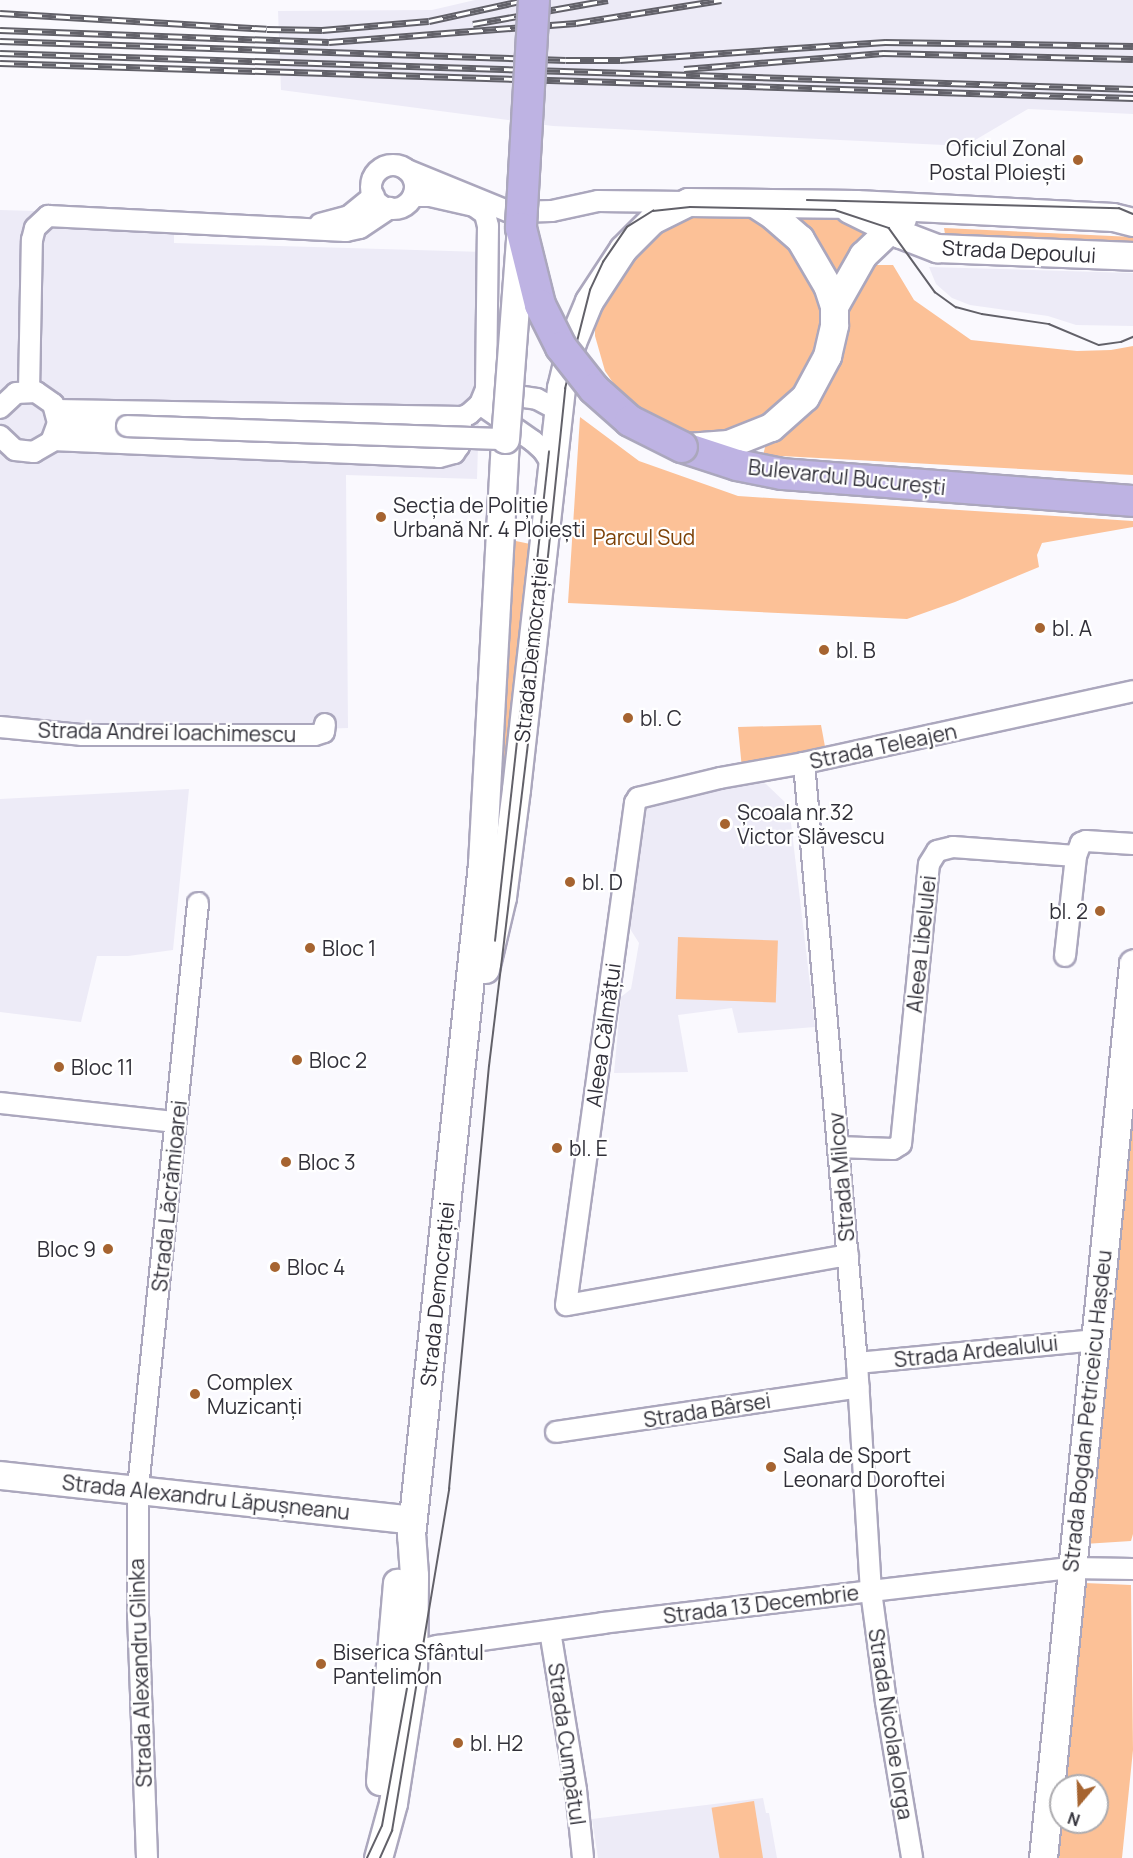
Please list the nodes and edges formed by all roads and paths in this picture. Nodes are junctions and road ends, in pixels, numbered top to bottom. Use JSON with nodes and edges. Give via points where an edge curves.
{"nodes":[{"id":1,"x":534,"y":0,"type":"edge"},
{"id":2,"x":407,"y":170,"type":"junction"},
{"id":3,"x":374,"y":196,"type":"junction"},
{"id":4,"x":413,"y":196,"type":"junction"},
{"id":5,"x":617,"y":201,"type":"junction"},
{"id":6,"x":688,"y":202,"type":"junction"},
{"id":7,"x":754,"y":203,"type":"junction"},
{"id":8,"x":843,"y":206,"type":"junction"},
{"id":9,"x":390,"y":208,"type":"junction"},
{"id":10,"x":915,"y":208,"type":"junction"},
{"id":11,"x":513,"y":220,"type":"junction"},
{"id":12,"x":1133,"y":222,"type":"edge"},
{"id":13,"x":488,"y":226,"type":"junction"},
{"id":14,"x":300,"y":228,"type":"junction"},
{"id":15,"x":889,"y":228,"type":"junction"},
{"id":16,"x":1133,"y":256,"type":"edge"},
{"id":17,"x":607,"y":271,"type":"junction"},
{"id":18,"x":834,"y":306,"type":"junction"},
{"id":19,"x":29,"y":391,"type":"junction"},
{"id":20,"x":483,"y":398,"type":"junction"},
{"id":21,"x":552,"y":400,"type":"junction"},
{"id":22,"x":0,"y":408,"type":"edge"},
{"id":23,"x":416,"y":416,"type":"junction"},
{"id":24,"x":462,"y":417,"type":"junction"},
{"id":25,"x":56,"y":424,"type":"junction"},
{"id":26,"x":0,"y":436,"type":"edge"},
{"id":27,"x":406,"y":438,"type":"junction"},
{"id":28,"x":505,"y":439,"type":"junction"},
{"id":29,"x":682,"y":447,"type":"junction"},
{"id":30,"x":383,"y":455,"type":"junction"},
{"id":31,"x":420,"y":456,"type":"junction"},
{"id":32,"x":552,"y":464,"type":"junction"},
{"id":33,"x":1133,"y":501,"type":"edge"},
{"id":34,"x":1133,"y":691,"type":"edge"},
{"id":35,"x":325,"y":724,"type":"dead end"},
{"id":36,"x":0,"y":727,"type":"edge"},
{"id":37,"x":804,"y":763,"type":"junction"},
{"id":38,"x":635,"y":802,"type":"joint"},
{"id":39,"x":512,"y":818,"type":"junction"},
{"id":40,"x":1133,"y":844,"type":"edge"},
{"id":41,"x":1076,"y":856,"type":"junction"},
{"id":42,"x":198,"y":903,"type":"dead end"},
{"id":43,"x":475,"y":938,"type":"junction"},
{"id":44,"x":1065,"y":956,"type":"dead end"},
{"id":45,"x":1133,"y":964,"type":"edge"},
{"id":46,"x":463,"y":1052,"type":"junction"},
{"id":47,"x":0,"y":1103,"type":"edge"},
{"id":48,"x":176,"y":1122,"type":"junction"},
{"id":49,"x":838,"y":1147,"type":"junction"},
{"id":50,"x":848,"y":1255,"type":"junction"},
{"id":51,"x":1094,"y":1340,"type":"junction"},
{"id":52,"x":857,"y":1363,"type":"junction"},
{"id":53,"x":859,"y":1387,"type":"junction"},
{"id":54,"x":555,"y":1432,"type":"dead end"},
{"id":55,"x":0,"y":1475,"type":"edge"},
{"id":56,"x":138,"y":1488,"type":"junction"},
{"id":57,"x":412,"y":1528,"type":"junction"},
{"id":58,"x":1070,"y":1568,"type":"junction"},
{"id":59,"x":1133,"y":1569,"type":"edge"},
{"id":60,"x":871,"y":1591,"type":"junction"},
{"id":61,"x":550,"y":1631,"type":"junction"},
{"id":62,"x":402,"y":1655,"type":"junction"},
{"id":63,"x":146,"y":1850,"type":"edge"},
{"id":64,"x":131,"y":1858,"type":"edge"},
{"id":65,"x":363,"y":1858,"type":"edge"},
{"id":66,"x":378,"y":1858,"type":"edge"},
{"id":67,"x":583,"y":1858,"type":"edge"},
{"id":68,"x":912,"y":1858,"type":"edge"},
{"id":69,"x":1043,"y":1858,"type":"edge"}],
"edges":[{"from":1,"to":11,"type":"main road","name":"Bulevardul București","bridge":true},
{"from":2,"to":3,"type":"street","via":[[393,166],[380,170],[372,181]]},
{"from":2,"to":4,"type":"street","via":[[414,182]]},
{"from":2,"to":11,"type":"street"},
{"from":3,"to":9,"type":"street","via":[[382,206]]},
{"from":3,"to":14,"type":"street","via":[[341,220]]},
{"from":4,"to":9,"type":"street","via":[[404,206]]},
{"from":4,"to":13,"type":"street","via":[[474,206],[485,214]]},
{"from":5,"to":6,"type":"street"},
{"from":5,"to":11,"type":"street","via":[[598,201]]},
{"from":5,"to":17,"type":"street","via":[[632,210],[633,226],[606,266]]},
{"from":6,"to":7,"type":"main road","name":"Strada Democrației"},
{"from":6,"to":17,"type":"main road","name":"Strada Democrației","via":[[652,220]]},
{"from":7,"to":8,"type":"main road","name":"Strada Depoului"},
{"from":7,"to":18,"type":"main road","via":[[800,239]]},
{"from":8,"to":10,"type":"main road","name":"Strada Depoului"},
{"from":8,"to":15,"type":"main road","name":"Strada Depoului"},
{"from":9,"to":14,"type":"street","via":[[354,230]]},
{"from":10,"to":12,"type":"main road","name":"Strada Depoului","via":[[1113,217]]},
{"from":10,"to":15,"type":"main road"},
{"from":11,"to":13,"type":"street"},
{"from":11,"to":28,"type":"main road","name":"Strada Democrației","bridge":true},
{"from":11,"to":29,"type":"main road","name":"Bulevardul București","bridge":true,"via":[[540,305],[571,361],[624,416],[653,435]]},
{"from":13,"to":20,"type":"street"},
{"from":14,"to":19,"type":"street","via":[[48,216],[35,228],[32,240]]},
{"from":15,"to":16,"type":"main road","name":"Strada Depoului","via":[[949,250]]},
{"from":15,"to":18,"type":"main road","via":[[863,255]]},
{"from":17,"to":21,"type":"main road","name":"Strada Democrației","via":[[589,301]]},
{"from":18,"to":29,"type":"main road","via":[[831,341],[814,384],[795,408],[757,435],[728,444]]},
{"from":19,"to":22,"type":"street","via":[[10,396]]},
{"from":19,"to":25,"type":"street","via":[[48,399]]},
{"from":20,"to":21,"type":"street"},
{"from":20,"to":24,"type":"street","via":[[472,412]]},
{"from":20,"to":32,"type":"street","via":[[543,450]]},
{"from":21,"to":32,"type":"main road","name":"Strada Democrației"},
{"from":23,"to":24,"type":"street"},
{"from":23,"to":25,"type":"street"},
{"from":23,"to":27,"type":"street"},
{"from":24,"to":31,"type":"street","via":[[459,446],[454,453]]},
{"from":25,"to":26,"type":"street","via":[[40,450],[28,453],[9,447]]},
{"from":25,"to":28,"type":"street","bridge":true},
{"from":25,"to":30,"type":"street"},
{"from":27,"to":30,"type":"street","via":[[400,447]]},
{"from":27,"to":31,"type":"street","via":[[408,446]]},
{"from":28,"to":43,"type":"main road","name":"Strada Democrației"},
{"from":29,"to":33,"type":"main road","name":"Bulevardul București","via":[[737,465],[782,474]]},
{"from":30,"to":31,"type":"street"},
{"from":32,"to":39,"type":"main road","name":"Strada Democrației"},
{"from":34,"to":37,"type":"street","name":"Strada Teleajen"},
{"from":35,"to":36,"type":"street","name":"Strada Andrei Ioachimescu","via":[[324,732],[315,735],[81,735]]},
{"from":37,"to":38,"type":"street","name":"Strada Teleajen","via":[[720,778],[638,798]]},
{"from":37,"to":49,"type":"street","name":"Strada Milcov"},
{"from":38,"to":50,"type":"street","name":"Aleea Călmățui","via":[[566,1305]]},
{"from":39,"to":43,"type":"main road","name":"Strada Democrației"},
{"from":39,"to":46,"type":"main road","name":"Strada Democrației","via":[[498,917]]},
{"from":40,"to":41,"type":"street","via":[[1086,841],[1081,843]]},
{"from":41,"to":44,"type":"street"},
{"from":41,"to":49,"type":"street","name":"Aleea Libelulei","via":[[953,847],[937,851],[929,864],[901,1144],[893,1149]]},
{"from":42,"to":48,"type":"street","name":"Strada Lăcrămioarei"},
{"from":43,"to":46,"type":"main road","name":"Strada Democrației"},
{"from":45,"to":51,"type":"main road","name":"Strada Bogdan Petriceicu Hașdeu"},
{"from":46,"to":57,"type":"main road","name":"Strada Democrației"},
{"from":47,"to":48,"type":"street"},
{"from":48,"to":56,"type":"street","name":"Strada Lăcrămioarei"},
{"from":49,"to":50,"type":"street","name":"Strada Milcov"},
{"from":50,"to":52,"type":"street","name":"Strada Milcov"},
{"from":51,"to":52,"type":"street","name":"Strada Ardealului"},
{"from":51,"to":58,"type":"main road","name":"Strada Bogdan Petriceicu Hașdeu"},
{"from":52,"to":53,"type":"street","name":"Strada Milcov"},
{"from":53,"to":54,"type":"street","name":"Strada Bârsei"},
{"from":53,"to":60,"type":"street","name":"Strada Milcov"},
{"from":55,"to":56,"type":"main road","name":"Strada Alexandru Lăpușneanu"},
{"from":56,"to":57,"type":"main road","name":"Strada Alexandru Lăpușneanu"},
{"from":56,"to":63,"type":"street","name":"Strada Alexandru Glinka","via":[[137,1594]]},
{"from":57,"to":62,"type":"main road","name":"Strada Democrației","via":[[414,1575]]},
{"from":58,"to":59,"type":"street","name":"Strada 13 Decembrie"},
{"from":58,"to":60,"type":"street","name":"Strada 13 Decembrie"},
{"from":58,"to":69,"type":"main road","name":"Strada Bogdan Petriceicu Hașdeu"},
{"from":60,"to":61,"type":"street","name":"Strada 13 Decembrie"},
{"from":60,"to":68,"type":"street","name":"Strada Nicolae Iorga"},
{"from":61,"to":62,"type":"street","name":"Strada 13 Decembrie"},
{"from":61,"to":67,"type":"street","name":"Strada Cumpătul"},
{"from":62,"to":65,"type":"main road","name":"Strada Democrației"},
{"from":62,"to":66,"type":"main road","name":"Strada Democrației","via":[[413,1674],[397,1782]]},
{"from":63,"to":64,"type":"street"}]}
